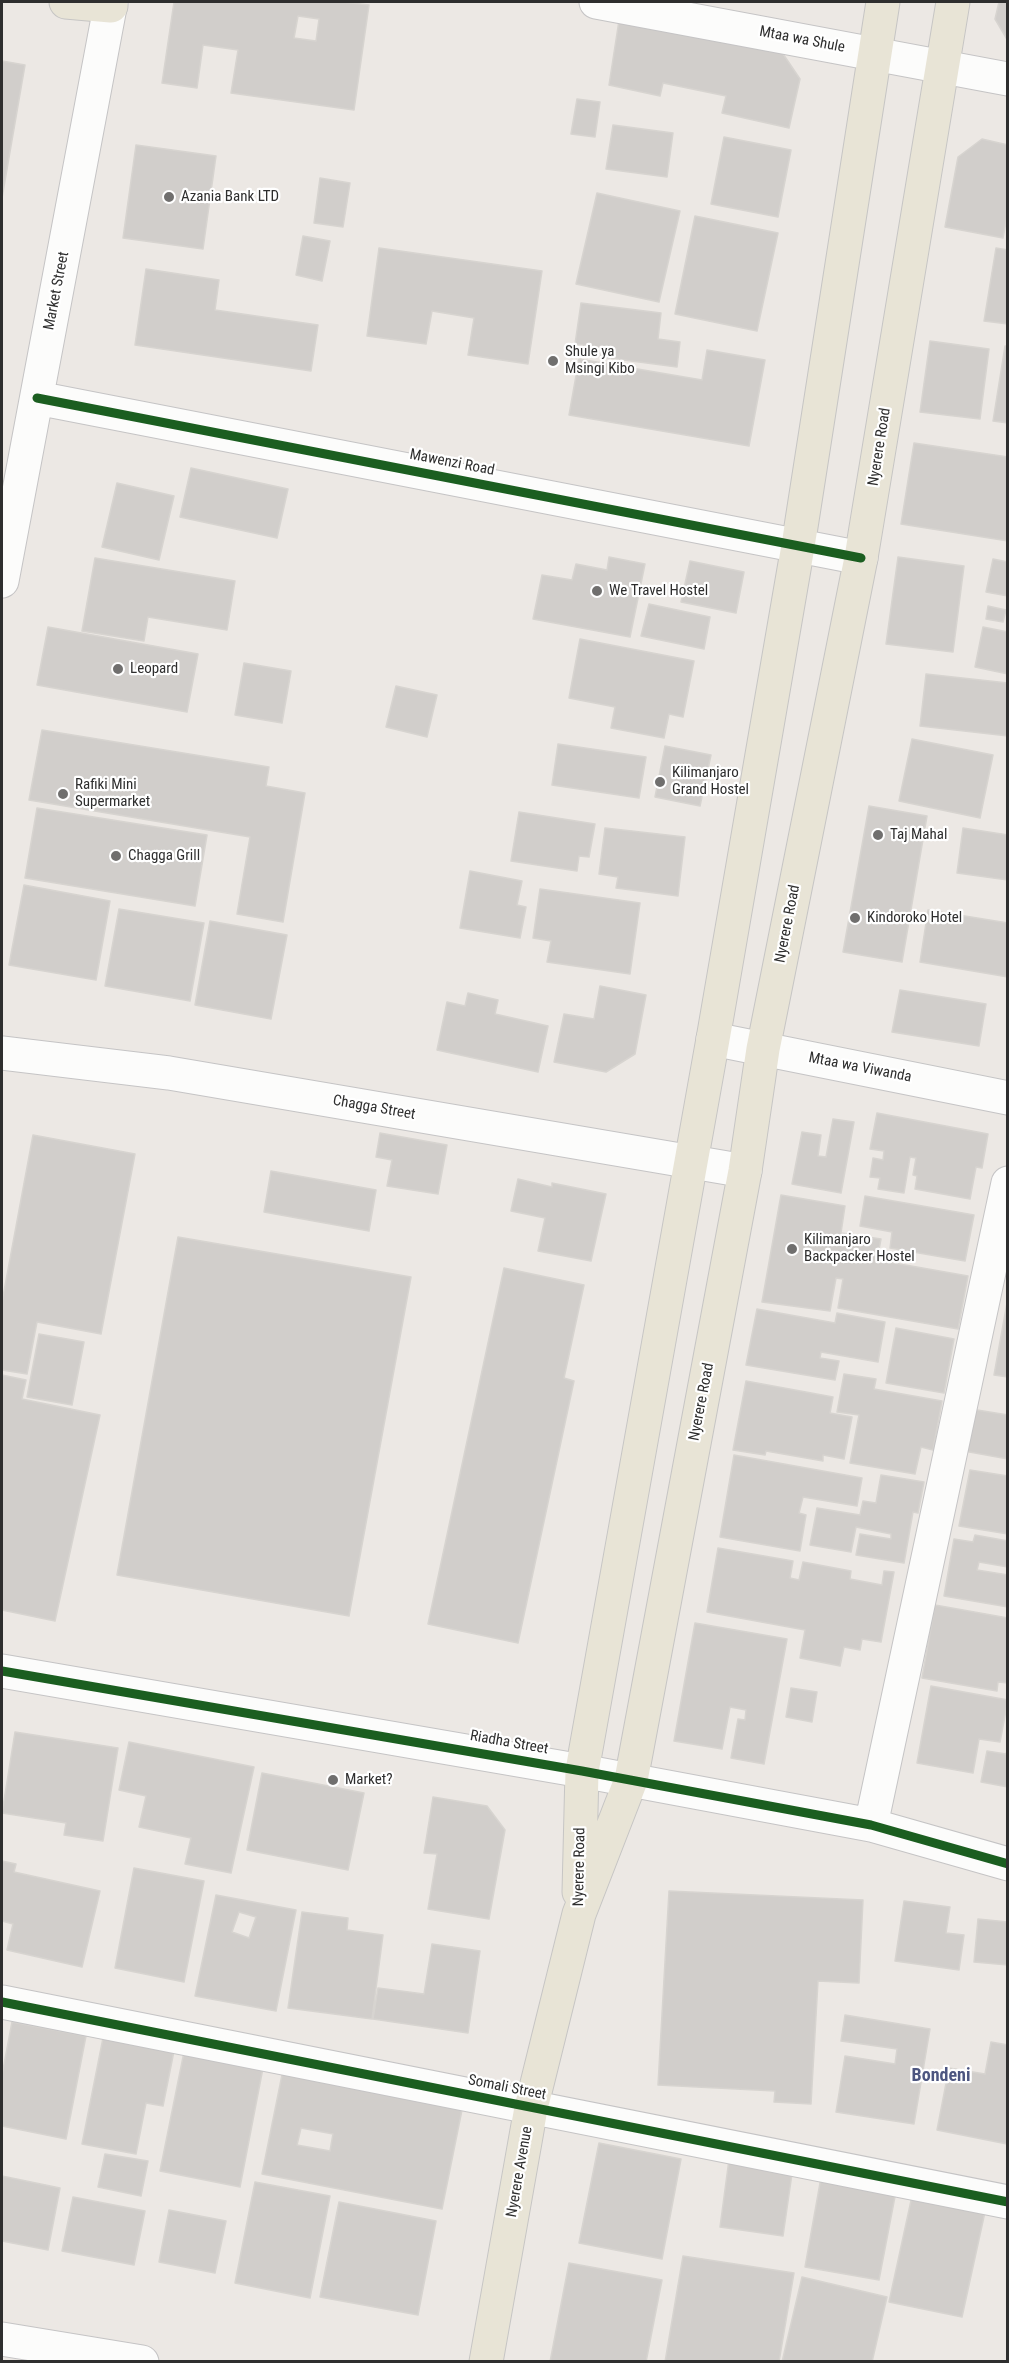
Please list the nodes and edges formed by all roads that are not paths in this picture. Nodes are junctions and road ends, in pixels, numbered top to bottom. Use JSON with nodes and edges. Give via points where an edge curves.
{"nodes":[{"id":1,"x":66,"y":2,"type":"edge"},
{"id":2,"x":596,"y":2,"type":"edge"},
{"id":3,"x":883,"y":2,"type":"edge"},
{"id":4,"x":953,"y":2,"type":"edge"},
{"id":5,"x":111,"y":4,"type":"edge"},
{"id":6,"x":874,"y":54,"type":"junction"},
{"id":7,"x":943,"y":67,"type":"junction"},
{"id":8,"x":1008,"y":79,"type":"edge"},
{"id":9,"x":37,"y":398,"type":"junction"},
{"id":10,"x":798,"y":546,"type":"junction"},
{"id":11,"x":861,"y":558,"type":"junction"},
{"id":12,"x":2,"y":581,"type":"edge"},
{"id":13,"x":713,"y":1039,"type":"junction"},
{"id":14,"x":763,"y":1049,"type":"junction"},
{"id":15,"x":2,"y":1053,"type":"edge"},
{"id":16,"x":1008,"y":1098,"type":"edge"},
{"id":17,"x":691,"y":1162,"type":"junction"},
{"id":18,"x":745,"y":1171,"type":"junction"},
{"id":19,"x":1008,"y":1183,"type":"edge"},
{"id":20,"x":2,"y":1671,"type":"edge"},
{"id":21,"x":582,"y":1771,"type":"junction"},
{"id":22,"x":631,"y":1780,"type":"junction"},
{"id":23,"x":872,"y":1825,"type":"junction"},
{"id":24,"x":1008,"y":1864,"type":"edge"},
{"id":25,"x":579,"y":1914,"type":"junction"},
{"id":26,"x":2,"y":2002,"type":"edge"},
{"id":27,"x":531,"y":2108,"type":"junction"},
{"id":28,"x":1008,"y":2202,"type":"edge"},
{"id":29,"x":2,"y":2339,"type":"edge"},
{"id":30,"x":142,"y":2361,"type":"edge"},
{"id":31,"x":486,"y":2361,"type":"edge"}],
"edges":[{"from":1,"to":5,"type":"main road"},
{"from":2,"to":6,"type":"street","name":"Mtaa wa Shule"},
{"from":3,"to":6,"type":"main road","name":"Nyerere Road"},
{"from":4,"to":7,"type":"main road","name":"Nyerere Road"},
{"from":5,"to":9,"type":"street","name":"Market Street"},
{"from":6,"to":7,"type":"street","name":"Mtaa wa Shule"},
{"from":6,"to":10,"type":"main road","name":"Nyerere Road"},
{"from":7,"to":8,"type":"street","name":"Mtaa wa Shule"},
{"from":7,"to":11,"type":"main road","name":"Nyerere Road"},
{"from":9,"to":10,"type":"street","name":"Mawenzi Road"},
{"from":9,"to":12,"type":"street","name":"Market Street"},
{"from":10,"to":11,"type":"street","name":"Mawenzi Road"},
{"from":10,"to":13,"type":"main road","name":"Nyerere Road"},
{"from":11,"to":14,"type":"main road","name":"Nyerere Road"},
{"from":13,"to":14,"type":"street","name":"Mtaa wa Viwanda"},
{"from":13,"to":17,"type":"main road","name":"Nyerere Road"},
{"from":14,"to":16,"type":"street","name":"Mtaa wa Viwanda"},
{"from":14,"to":18,"type":"main road","name":"Nyerere Road"},
{"from":15,"to":17,"type":"street","name":"Chagga Street","via":[[169,1072]]},
{"from":17,"to":18,"type":"street","name":"Chagga Street"},
{"from":17,"to":21,"type":"main road","name":"Nyerere Road"},
{"from":18,"to":22,"type":"main road","name":"Nyerere Road"},
{"from":19,"to":23,"type":"street"},
{"from":20,"to":21,"type":"street","name":"Riadha Street"},
{"from":21,"to":22,"type":"street","name":"Riadha Street"},
{"from":21,"to":25,"type":"main road","name":"Nyerere Road"},
{"from":22,"to":23,"type":"street","name":"Riadha Street"},
{"from":22,"to":25,"type":"main road","name":"Nyerere Road"},
{"from":23,"to":24,"type":"street","name":"Riadha Street"},
{"from":25,"to":27,"type":"main road","name":"Nyerere Avenue"},
{"from":26,"to":27,"type":"street","name":"Somali Street"},
{"from":27,"to":28,"type":"street","name":"Somali Street"},
{"from":27,"to":31,"type":"main road","name":"Nyerere Avenue"},
{"from":29,"to":30,"type":"street"}]}
